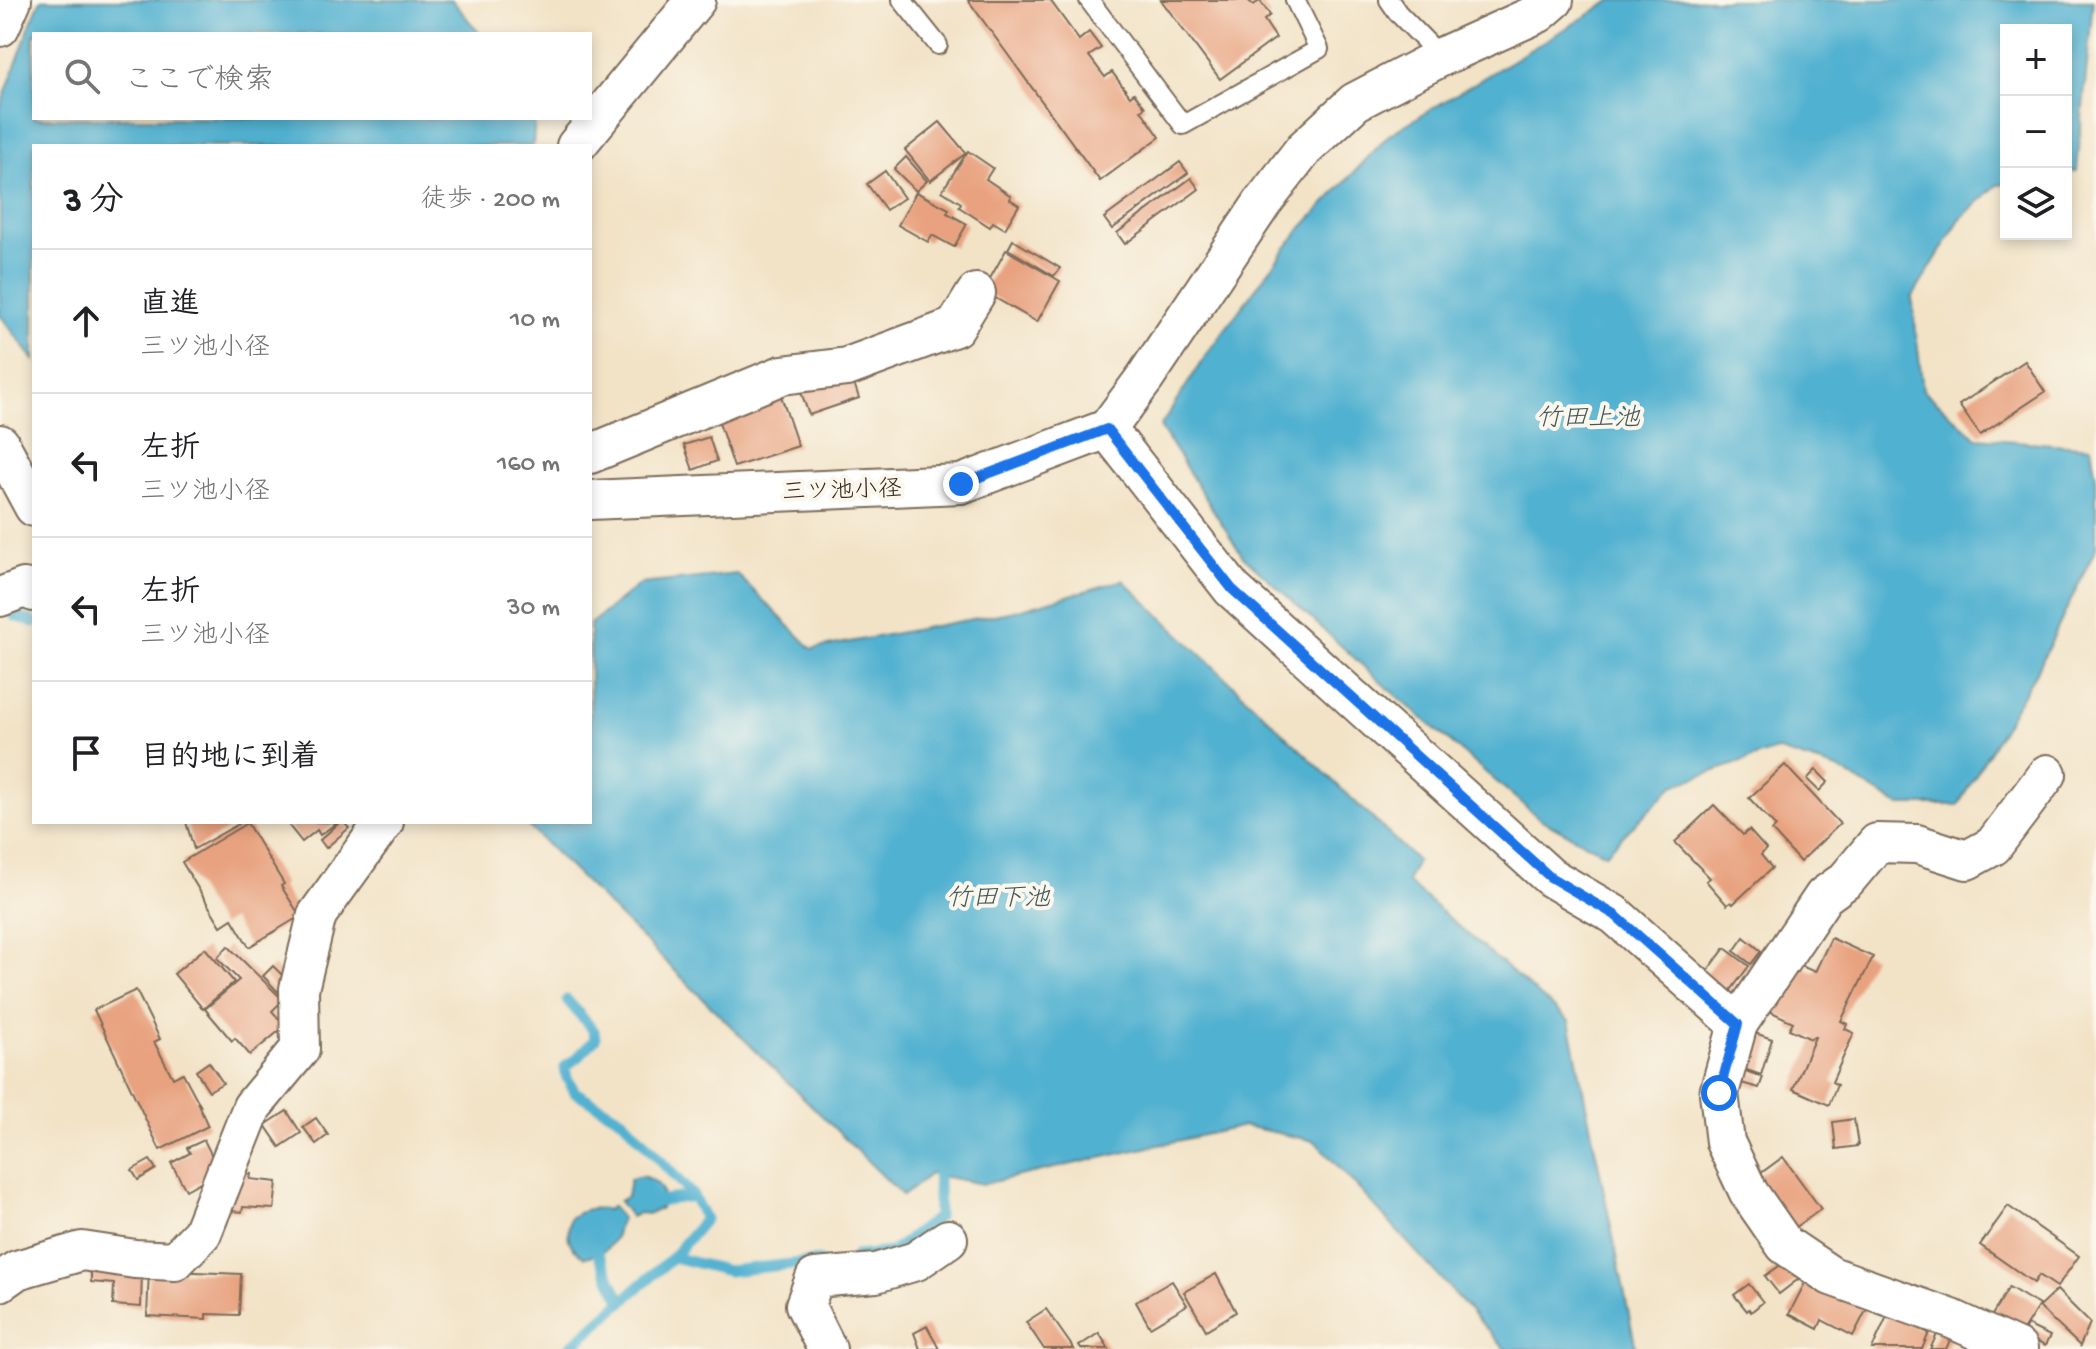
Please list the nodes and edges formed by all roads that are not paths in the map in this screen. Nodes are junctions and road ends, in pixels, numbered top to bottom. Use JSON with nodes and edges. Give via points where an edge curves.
{"nodes":[{"id":1,"x":12,"y":0,"type":"edge"},
{"id":2,"x":696,"y":0,"type":"edge"},
{"id":3,"x":902,"y":0,"type":"edge"},
{"id":4,"x":1089,"y":0,"type":"edge"},
{"id":5,"x":1295,"y":0,"type":"edge"},
{"id":6,"x":1389,"y":0,"type":"edge"},
{"id":7,"x":1554,"y":0,"type":"edge"},
{"id":8,"x":0,"y":27,"type":"edge"},
{"id":9,"x":938,"y":45,"type":"dead end"},
{"id":10,"x":1441,"y":57,"type":"junction"},
{"id":11,"x":578,"y":144,"type":"edge"},
{"id":12,"x":976,"y":293,"type":"dead end"},
{"id":13,"x":1107,"y":429,"type":"junction"},
{"id":14,"x":0,"y":444,"type":"edge"},
{"id":15,"x":592,"y":453,"type":"edge"},
{"id":16,"x":592,"y":500,"type":"edge"},
{"id":17,"x":32,"y":503,"type":"edge"},
{"id":18,"x":2047,"y":774,"type":"dead end"},
{"id":19,"x":383,"y":824,"type":"edge"},
{"id":20,"x":1738,"y":1024,"type":"junction"},
{"id":21,"x":948,"y":1239,"type":"dead end"},
{"id":22,"x":0,"y":1282,"type":"edge"},
{"id":23,"x":827,"y":1349,"type":"edge"},
{"id":24,"x":2018,"y":1349,"type":"edge"}],
"edges":[{"from":1,"to":8,"type":"street"},
{"from":2,"to":11,"type":"street"},
{"from":3,"to":9,"type":"lane"},
{"from":4,"to":5,"type":"lane","via":[[1183,125],[1319,49]]},
{"from":6,"to":10,"type":"lane"},
{"from":7,"to":10,"type":"street","via":[[1539,13]]},
{"from":10,"to":13,"type":"street","via":[[1355,102],[1304,149]]},
{"from":12,"to":15,"type":"street","via":[[955,327],[847,367],[782,375]]},
{"from":13,"to":16,"type":"street","name":"三ツ池小径","via":[[961,484]]},
{"from":13,"to":20,"type":"street","via":[[1232,589],[1550,877],[1615,915]]},
{"from":14,"to":17,"type":"street"},
{"from":18,"to":20,"type":"street","via":[[1993,846],[1967,860],[1917,844],[1877,843],[1846,880],[1824,896]]},
{"from":19,"to":22,"type":"street","via":[[317,915],[299,989],[300,1049],[252,1107],[202,1233],[175,1261],[82,1251],[17,1270]]},
{"from":20,"to":24,"type":"street","via":[[1719,1093],[1725,1142],[1749,1193],[1785,1245],[1831,1276]]},
{"from":21,"to":23,"type":"street","via":[[916,1261],[876,1273],[815,1278],[805,1305]]}]}
